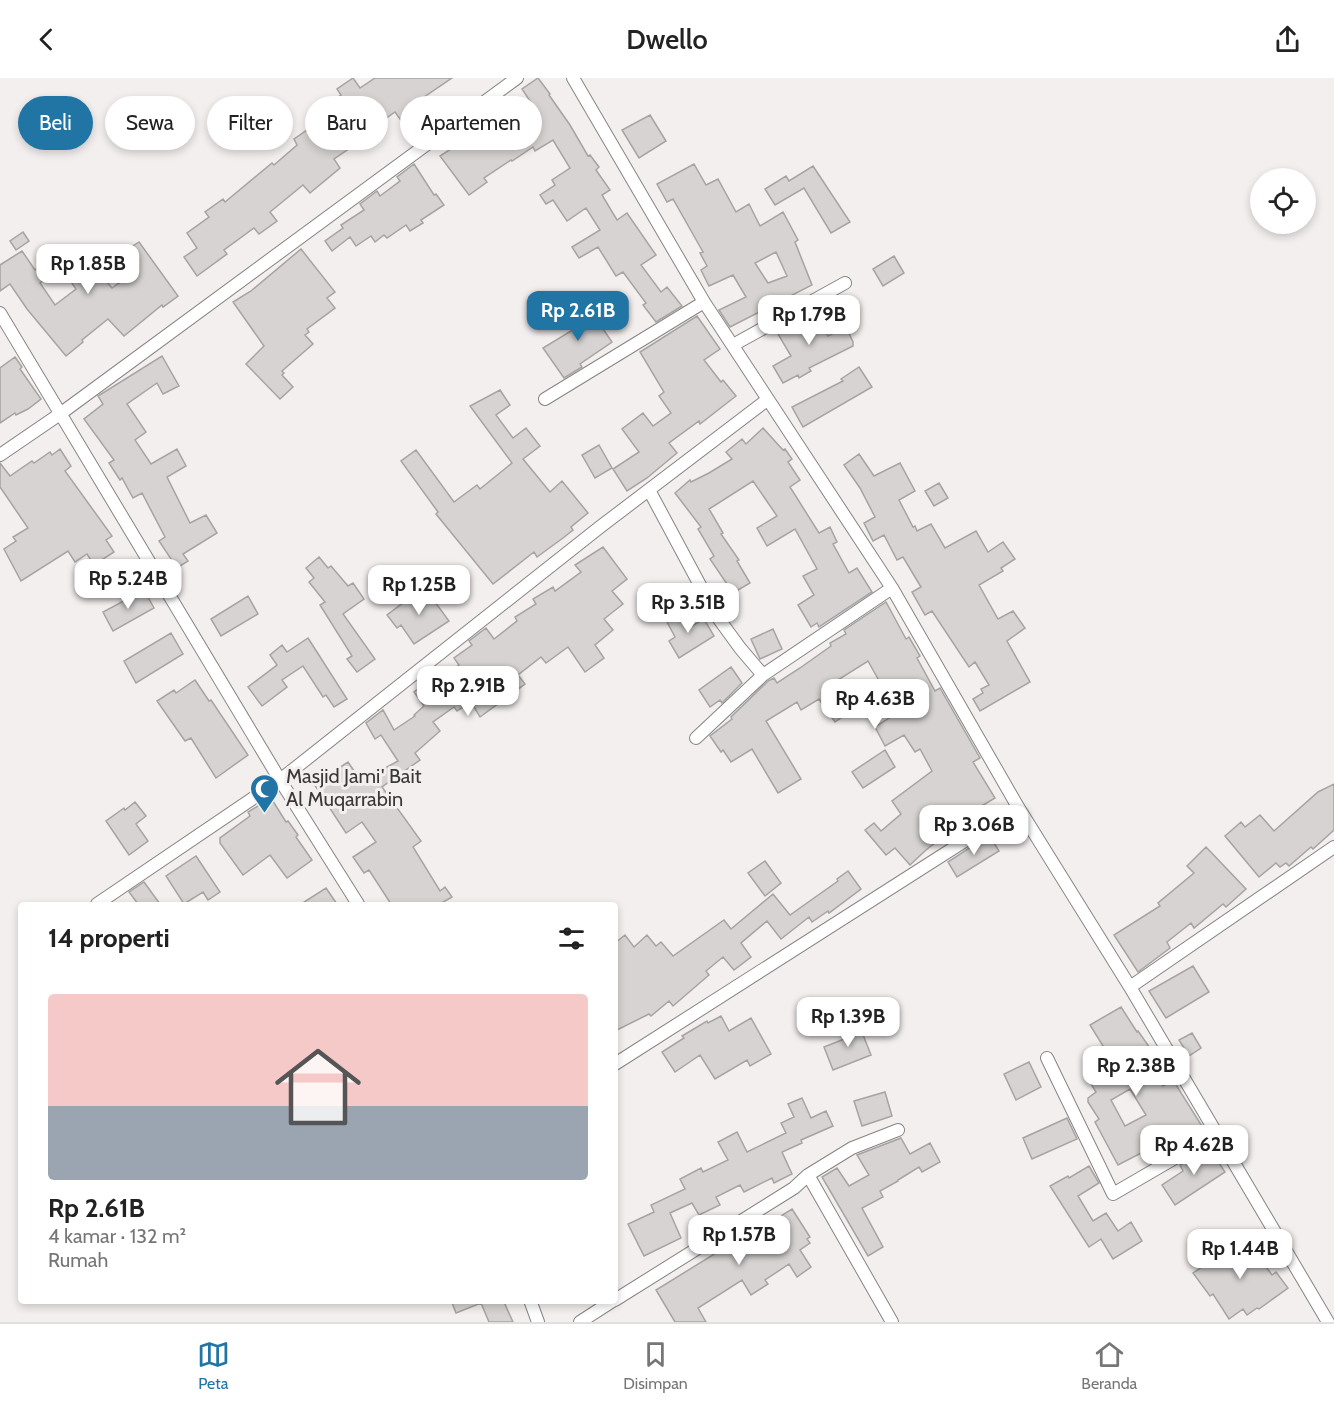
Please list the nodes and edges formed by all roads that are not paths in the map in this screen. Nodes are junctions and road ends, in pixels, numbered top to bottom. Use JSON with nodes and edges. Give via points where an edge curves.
{"nodes":[{"id":1,"x":518,"y":78,"type":"edge"},
{"id":2,"x":573,"y":78,"type":"edge"},
{"id":3,"x":845,"y":283,"type":"dead end"},
{"id":4,"x":705,"y":302,"type":"junction"},
{"id":5,"x":0,"y":313,"type":"edge"},
{"id":6,"x":733,"y":345,"type":"junction"},
{"id":7,"x":545,"y":399,"type":"dead end"},
{"id":8,"x":767,"y":400,"type":"junction"},
{"id":9,"x":60,"y":414,"type":"junction"},
{"id":10,"x":0,"y":455,"type":"edge"},
{"id":11,"x":649,"y":490,"type":"junction"},
{"id":12,"x":892,"y":588,"type":"junction"},
{"id":13,"x":763,"y":675,"type":"junction"},
{"id":14,"x":696,"y":738,"type":"dead end"},
{"id":15,"x":280,"y":780,"type":"junction"},
{"id":16,"x":1018,"y":807,"type":"junction"},
{"id":17,"x":1334,"y":847,"type":"edge"},
{"id":18,"x":100,"y":902,"type":"edge"},
{"id":19,"x":357,"y":902,"type":"edge"},
{"id":20,"x":1130,"y":987,"type":"junction"},
{"id":21,"x":618,"y":1058,"type":"edge"},
{"id":22,"x":1047,"y":1058,"type":"dead end"},
{"id":23,"x":898,"y":1130,"type":"dead end"},
{"id":24,"x":1218,"y":1133,"type":"junction"},
{"id":25,"x":808,"y":1175,"type":"junction"},
{"id":26,"x":618,"y":1298,"type":"edge"},
{"id":27,"x":531,"y":1304,"type":"edge"},
{"id":28,"x":609,"y":1304,"type":"edge"},
{"id":29,"x":538,"y":1322,"type":"edge"},
{"id":30,"x":580,"y":1322,"type":"edge"},
{"id":31,"x":892,"y":1322,"type":"edge"},
{"id":32,"x":1328,"y":1322,"type":"edge"}],
"edges":[{"from":1,"to":9,"type":"street"},
{"from":2,"to":4,"type":"street"},
{"from":3,"to":6,"type":"street"},
{"from":4,"to":6,"type":"street"},
{"from":4,"to":7,"type":"street"},
{"from":5,"to":9,"type":"street"},
{"from":6,"to":8,"type":"street"},
{"from":8,"to":11,"type":"street"},
{"from":8,"to":12,"type":"street"},
{"from":9,"to":10,"type":"street"},
{"from":9,"to":15,"type":"street"},
{"from":11,"to":13,"type":"street","via":[[716,615]]},
{"from":11,"to":15,"type":"street"},
{"from":12,"to":13,"type":"street"},
{"from":12,"to":16,"type":"street"},
{"from":13,"to":14,"type":"street"},
{"from":15,"to":18,"type":"street"},
{"from":15,"to":19,"type":"street"},
{"from":16,"to":20,"type":"street"},
{"from":16,"to":21,"type":"street"},
{"from":17,"to":20,"type":"street"},
{"from":20,"to":24,"type":"street"},
{"from":22,"to":24,"type":"street","via":[[1113,1194]]},
{"from":23,"to":25,"type":"street","via":[[852,1148]]},
{"from":24,"to":32,"type":"street"},
{"from":25,"to":26,"type":"street","via":[[794,1188]]},
{"from":25,"to":31,"type":"street"},
{"from":27,"to":29,"type":"street"},
{"from":28,"to":30,"type":"street"}]}
